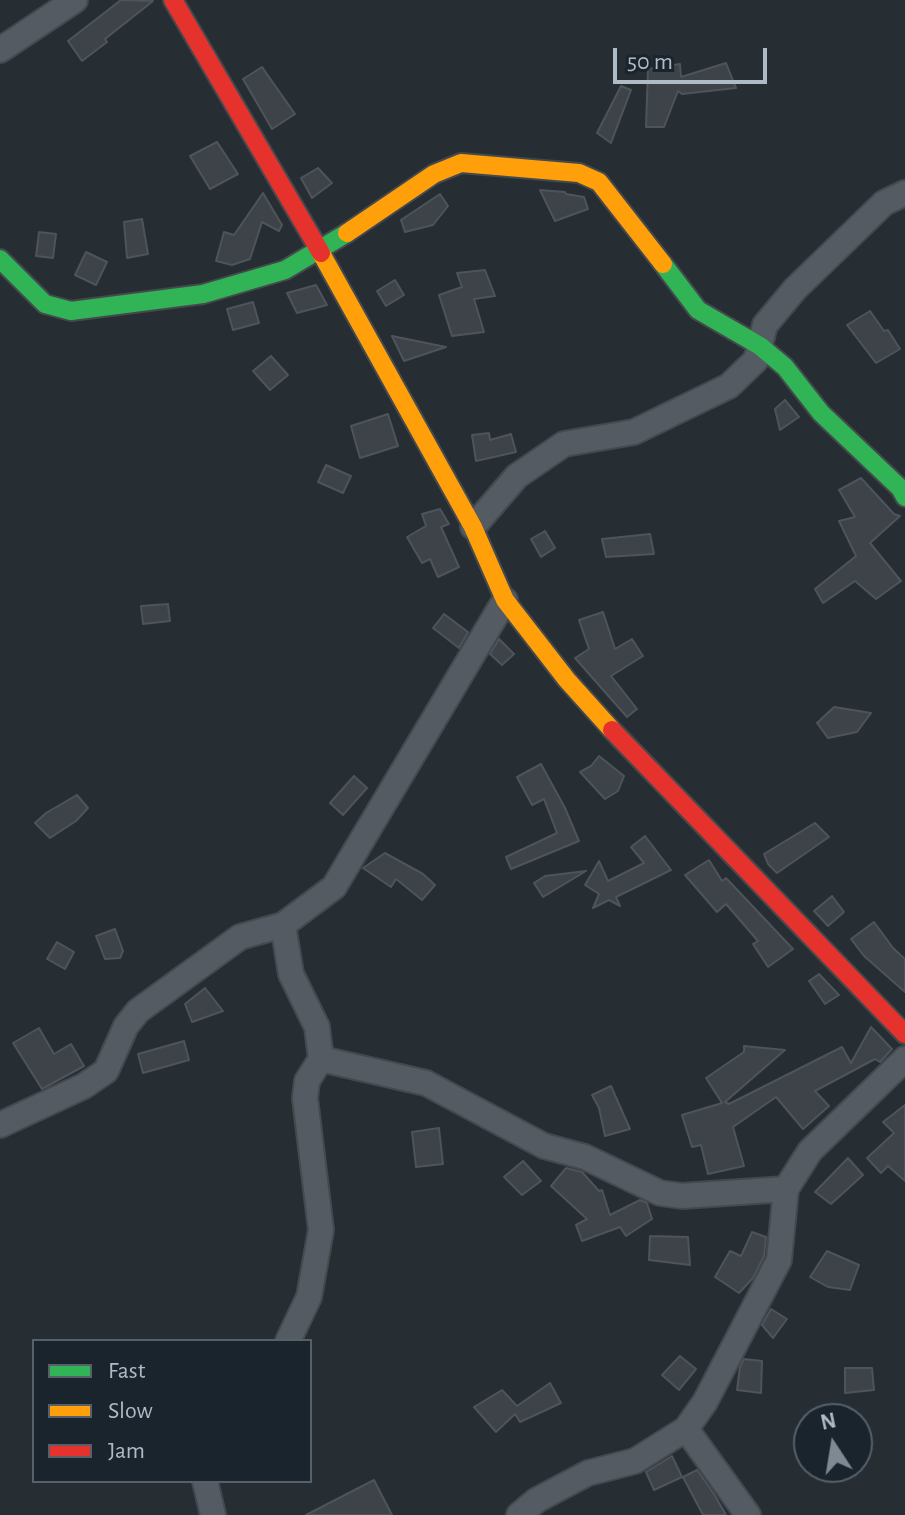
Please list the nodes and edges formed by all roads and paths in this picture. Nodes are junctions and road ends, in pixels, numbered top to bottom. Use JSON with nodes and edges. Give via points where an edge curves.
{"nodes":[{"id":1,"x":75,"y":0,"type":"edge"},
{"id":2,"x":173,"y":0,"type":"edge"},
{"id":3,"x":0,"y":50,"type":"edge"},
{"id":4,"x":905,"y":193,"type":"edge"},
{"id":5,"x":320,"y":251,"type":"junction"},
{"id":6,"x":0,"y":259,"type":"edge"},
{"id":7,"x":760,"y":346,"type":"junction"},
{"id":8,"x":905,"y":497,"type":"edge"},
{"id":9,"x":473,"y":527,"type":"junction"},
{"id":10,"x":505,"y":600,"type":"junction"},
{"id":11,"x":283,"y":925,"type":"junction"},
{"id":12,"x":905,"y":1034,"type":"edge"},
{"id":13,"x":321,"y":1059,"type":"junction"},
{"id":14,"x":905,"y":1059,"type":"edge"},
{"id":15,"x":0,"y":1125,"type":"edge"},
{"id":16,"x":786,"y":1189,"type":"junction"},
{"id":17,"x":289,"y":1339,"type":"edge"},
{"id":18,"x":686,"y":1429,"type":"junction"},
{"id":19,"x":205,"y":1483,"type":"edge"},
{"id":20,"x":213,"y":1515,"type":"edge"},
{"id":21,"x":519,"y":1515,"type":"edge"},
{"id":22,"x":748,"y":1515,"type":"edge"}],
"edges":[{"from":1,"to":3,"type":"street"},
{"from":2,"to":5,"type":"street"},
{"from":4,"to":7,"type":"street","via":[[884,203],[795,289],[765,325]]},
{"from":5,"to":6,"type":"street","via":[[285,270],[203,294],[71,311],[45,304]]},
{"from":5,"to":7,"type":"street","via":[[434,174],[461,163],[579,173],[599,182],[698,310]]},
{"from":5,"to":9,"type":"street"},
{"from":7,"to":8,"type":"street"},
{"from":7,"to":9,"type":"street","via":[[756,360],[729,386],[634,432],[564,444],[517,476]]},
{"from":9,"to":10,"type":"street"},
{"from":10,"to":11,"type":"street","via":[[334,887]]},
{"from":10,"to":12,"type":"street","via":[[630,750]]},
{"from":11,"to":13,"type":"street","via":[[291,974],[317,1027]]},
{"from":11,"to":15,"type":"street","via":[[240,937],[138,1011],[106,1071]]},
{"from":13,"to":16,"type":"street","via":[[426,1083],[544,1146],[585,1157],[660,1193]]},
{"from":13,"to":17,"type":"street","via":[[307,1081],[305,1098],[321,1230],[309,1297]]},
{"from":14,"to":16,"type":"street","via":[[810,1151]]},
{"from":16,"to":18,"type":"street","via":[[779,1260]]},
{"from":18,"to":21,"type":"street","via":[[635,1461],[588,1473]]},
{"from":18,"to":22,"type":"street"},
{"from":19,"to":20,"type":"street"}]}
